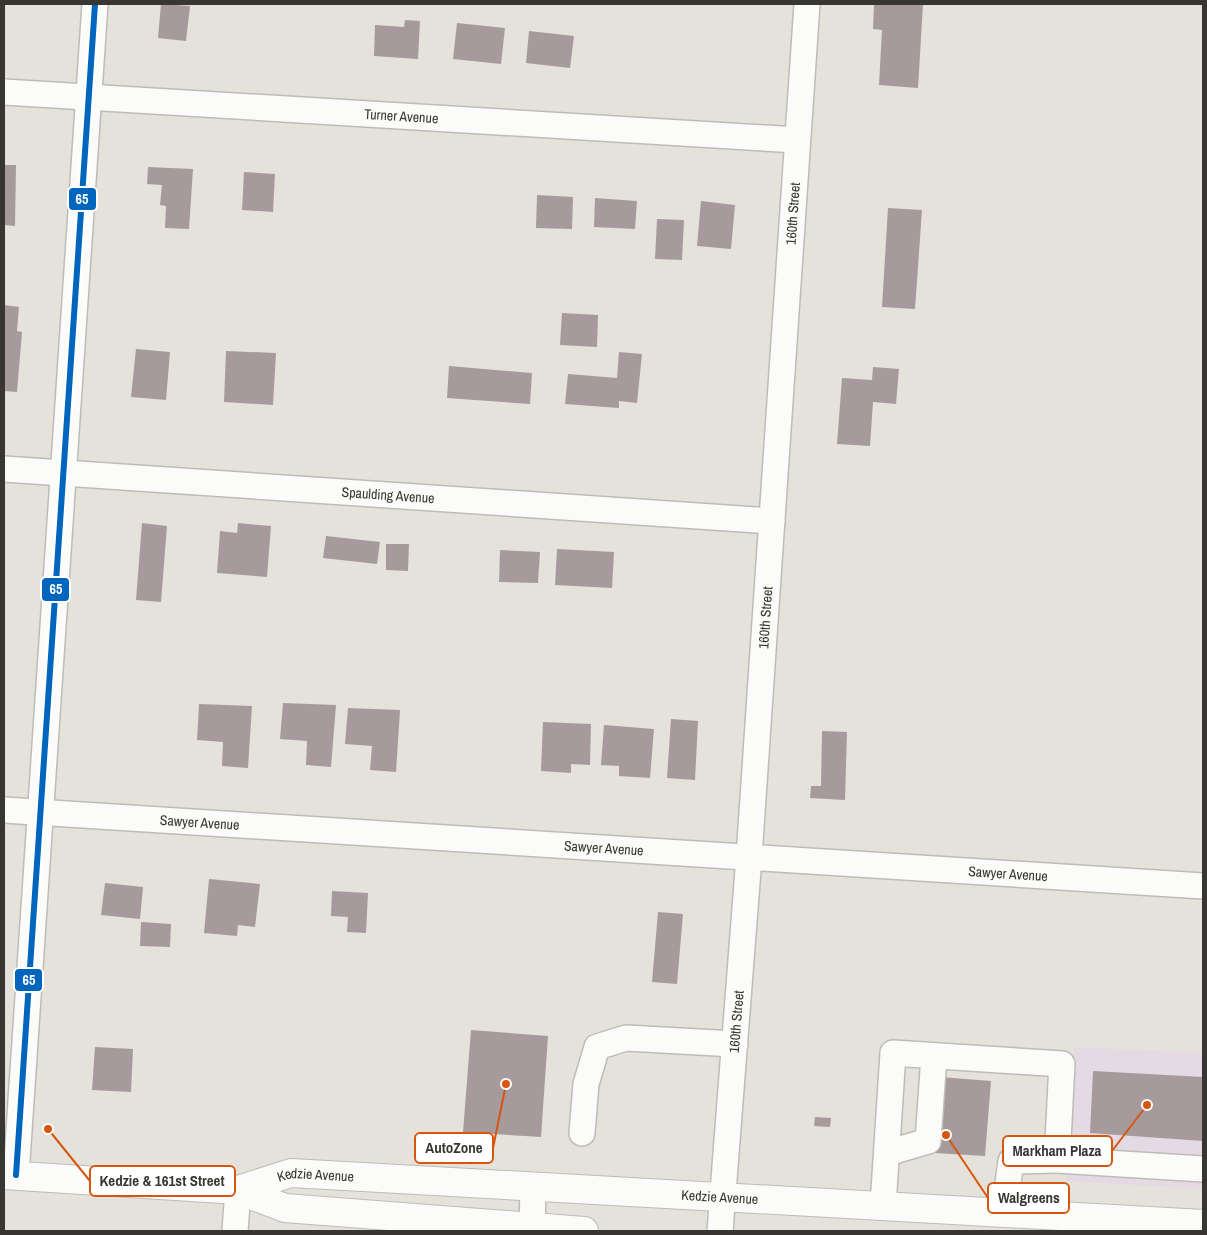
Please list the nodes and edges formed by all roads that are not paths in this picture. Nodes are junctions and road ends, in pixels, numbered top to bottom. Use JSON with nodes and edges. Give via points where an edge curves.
{"nodes":[{"id":1,"x":95,"y":4,"type":"edge"},
{"id":2,"x":807,"y":4,"type":"edge"},
{"id":3,"x":4,"y":92,"type":"edge"},
{"id":4,"x":90,"y":97,"type":"junction"},
{"id":5,"x":798,"y":140,"type":"junction"},
{"id":6,"x":4,"y":469,"type":"edge"},
{"id":7,"x":65,"y":474,"type":"junction"},
{"id":8,"x":772,"y":521,"type":"junction"},
{"id":9,"x":4,"y":810,"type":"edge"},
{"id":10,"x":38,"y":812,"type":"junction"},
{"id":11,"x":749,"y":857,"type":"junction"},
{"id":12,"x":1203,"y":886,"type":"edge"},
{"id":13,"x":735,"y":1044,"type":"junction"},
{"id":14,"x":934,"y":1056,"type":"junction"},
{"id":15,"x":582,"y":1133,"type":"dead end"},
{"id":16,"x":887,"y":1153,"type":"junction"},
{"id":17,"x":1056,"y":1160,"type":"junction"},
{"id":18,"x":1203,"y":1169,"type":"edge"},
{"id":19,"x":10,"y":1175,"type":"edge"},
{"id":20,"x":533,"y":1187,"type":"junction"},
{"id":21,"x":238,"y":1190,"type":"junction"},
{"id":22,"x":723,"y":1197,"type":"junction"},
{"id":23,"x":883,"y":1206,"type":"junction"},
{"id":24,"x":1004,"y":1213,"type":"junction"},
{"id":25,"x":1203,"y":1224,"type":"edge"},
{"id":26,"x":532,"y":1229,"type":"edge"},
{"id":27,"x":235,"y":1231,"type":"edge"},
{"id":28,"x":584,"y":1231,"type":"edge"},
{"id":29,"x":720,"y":1231,"type":"edge"}],
"edges":[{"from":1,"to":4,"type":"street"},
{"from":2,"to":5,"type":"street","name":"160th Street"},
{"from":3,"to":4,"type":"street","name":"Turner Avenue"},
{"from":4,"to":5,"type":"street","name":"Turner Avenue"},
{"from":4,"to":7,"type":"street"},
{"from":5,"to":8,"type":"street","name":"160th Street"},
{"from":6,"to":7,"type":"street","name":"Spaulding Avenue"},
{"from":7,"to":8,"type":"street","name":"Spaulding Avenue"},
{"from":7,"to":10,"type":"street"},
{"from":8,"to":11,"type":"street","name":"160th Street"},
{"from":9,"to":10,"type":"street","name":"Sawyer Avenue"},
{"from":10,"to":11,"type":"street","name":"Sawyer Avenue"},
{"from":10,"to":19,"type":"street"},
{"from":11,"to":12,"type":"street","name":"Sawyer Avenue"},
{"from":11,"to":13,"type":"street","name":"160th Street"},
{"from":13,"to":15,"type":"street","via":[[626,1038],[597,1047],[586,1084]]},
{"from":13,"to":22,"type":"street","name":"160th Street"},
{"from":14,"to":16,"type":"street","via":[[928,1141]]},
{"from":14,"to":16,"type":"street","via":[[893,1053]]},
{"from":14,"to":17,"type":"street","via":[[1062,1064]]},
{"from":16,"to":23,"type":"street"},
{"from":17,"to":18,"type":"street"},
{"from":17,"to":24,"type":"street","via":[[1011,1160]]},
{"from":19,"to":21,"type":"main road","name":"Kedzie Avenue"},
{"from":20,"to":21,"type":"main road","name":"Kedzie Avenue","via":[[291,1173]]},
{"from":20,"to":22,"type":"main road","name":"Kedzie Avenue"},
{"from":20,"to":26,"type":"street"},
{"from":21,"to":26,"type":"main road","name":"Kedzie Avenue","via":[[285,1208]]},
{"from":21,"to":27,"type":"street"},
{"from":22,"to":23,"type":"main road","name":"Kedzie Avenue"},
{"from":22,"to":29,"type":"street","name":"160th Street"},
{"from":23,"to":24,"type":"main road","name":"Kedzie Avenue"},
{"from":24,"to":25,"type":"main road","name":"Kedzie Avenue"},
{"from":26,"to":28,"type":"main road","name":"Kedzie Avenue"}]}
